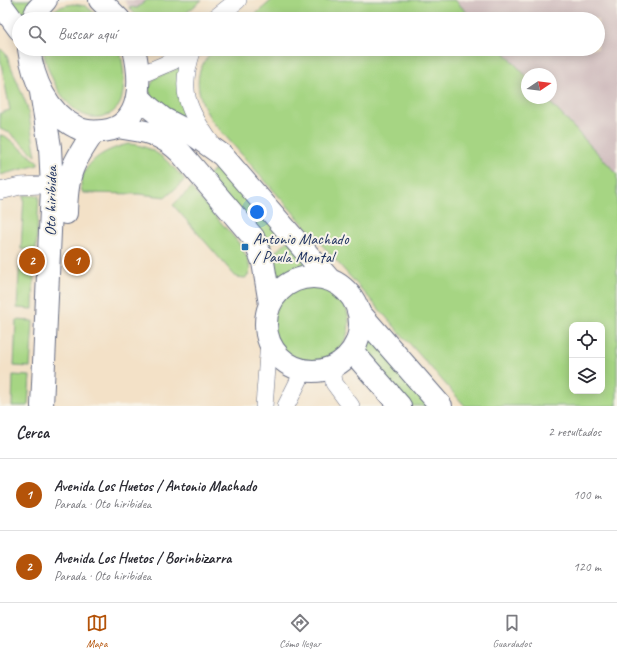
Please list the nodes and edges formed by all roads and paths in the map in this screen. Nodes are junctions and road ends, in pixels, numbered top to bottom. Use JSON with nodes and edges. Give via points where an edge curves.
{"nodes":[{"id":1,"x":100,"y":0,"type":"edge"},
{"id":2,"x":238,"y":0,"type":"edge"},
{"id":3,"x":0,"y":4,"type":"edge"},
{"id":4,"x":112,"y":12,"type":"edge"},
{"id":5,"x":223,"y":12,"type":"edge"},
{"id":6,"x":12,"y":20,"type":"edge"},
{"id":7,"x":30,"y":56,"type":"edge"},
{"id":8,"x":135,"y":56,"type":"edge"},
{"id":9,"x":180,"y":56,"type":"edge"},
{"id":10,"x":191,"y":56,"type":"edge"},
{"id":11,"x":139,"y":86,"type":"junction"},
{"id":12,"x":41,"y":92,"type":"junction"},
{"id":13,"x":117,"y":127,"type":"junction"},
{"id":14,"x":94,"y":132,"type":"junction"},
{"id":15,"x":215,"y":150,"type":"junction"},
{"id":16,"x":41,"y":185,"type":"dead end"},
{"id":17,"x":0,"y":191,"type":"edge"},
{"id":18,"x":330,"y":280,"type":"junction"},
{"id":19,"x":270,"y":304,"type":"junction"},
{"id":20,"x":358,"y":311,"type":"junction"},
{"id":21,"x":269,"y":342,"type":"junction"},
{"id":22,"x":352,"y":351,"type":"junction"},
{"id":23,"x":332,"y":367,"type":"junction"},
{"id":24,"x":304,"y":370,"type":"junction"},
{"id":25,"x":42,"y":406,"type":"edge"},
{"id":26,"x":57,"y":406,"type":"edge"},
{"id":27,"x":264,"y":406,"type":"edge"},
{"id":28,"x":286,"y":406,"type":"edge"},
{"id":29,"x":351,"y":406,"type":"edge"},
{"id":30,"x":400,"y":406,"type":"edge"},
{"id":31,"x":441,"y":406,"type":"edge"}],
"edges":[{"from":1,"to":4,"type":"main road"},
{"from":2,"to":5,"type":"street"},
{"from":3,"to":6,"type":"main road"},
{"from":7,"to":12,"type":"main road"},
{"from":8,"to":11,"type":"main road"},
{"from":9,"to":11,"type":"street"},
{"from":10,"to":15,"type":"street","via":[[185,89],[188,107]]},
{"from":11,"to":13,"type":"main road","via":[[134,108],[128,118]]},
{"from":11,"to":15,"type":"main road","via":[[149,107]]},
{"from":12,"to":14,"type":"main road","via":[[65,120],[84,131]]},
{"from":12,"to":25,"type":"main road","name":"Oto hiribidea","via":[[50,147],[52,188]]},
{"from":13,"to":14,"type":"main road"},
{"from":13,"to":19,"type":"main road","via":[[152,133],[182,153],[252,237],[263,262]]},
{"from":14,"to":26,"type":"main road","name":"Oto hiribidea","via":[[76,156],[66,190]]},
{"from":15,"to":18,"type":"main road"},
{"from":16,"to":17,"type":"street","via":[[20,186]]},
{"from":18,"to":19,"type":"main road","via":[[302,278],[289,283],[278,292]]},
{"from":18,"to":20,"type":"main road","via":[[348,292]]},
{"from":19,"to":21,"type":"main road","via":[[266,323]]},
{"from":20,"to":22,"type":"main road","via":[[359,331]]},
{"from":20,"to":31,"type":"main road"},
{"from":21,"to":24,"type":"main road","via":[[283,360]]},
{"from":21,"to":27,"type":"street"},
{"from":22,"to":23,"type":"main road"},
{"from":22,"to":30,"type":"main road"},
{"from":23,"to":24,"type":"main road"},
{"from":23,"to":29,"type":"street","via":[[334,383]]},
{"from":24,"to":28,"type":"street"}]}
